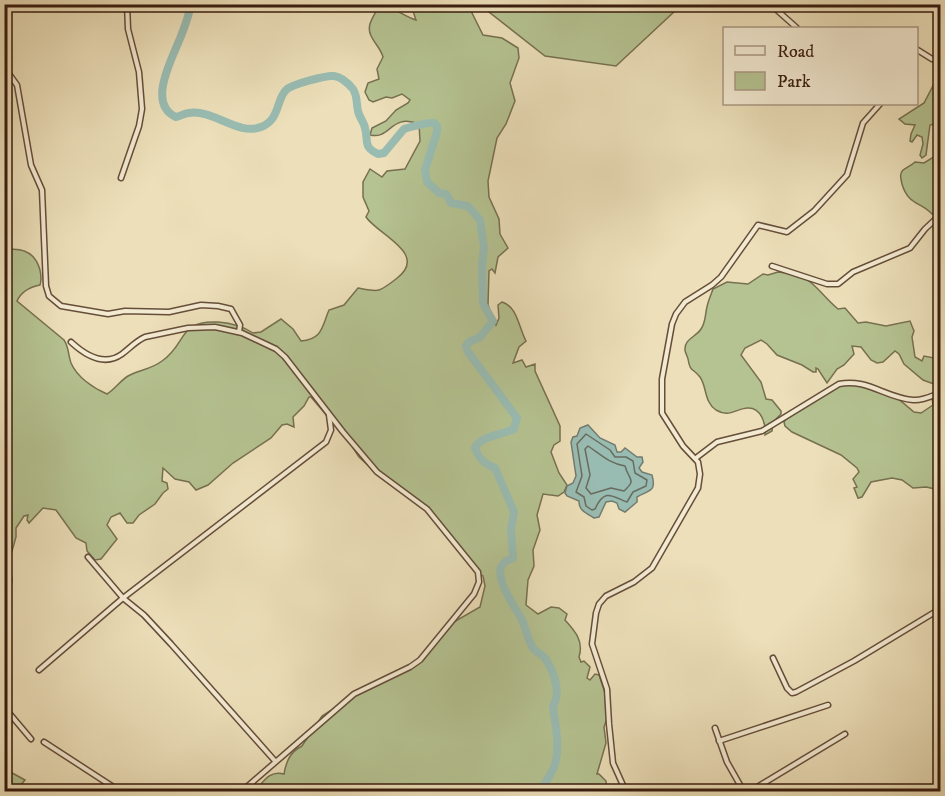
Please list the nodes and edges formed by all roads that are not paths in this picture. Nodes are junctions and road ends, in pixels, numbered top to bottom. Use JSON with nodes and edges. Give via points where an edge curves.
{"nodes":[{"id":1,"x":128,"y":4,"type":"edge"},
{"id":2,"x":771,"y":4,"type":"edge"},
{"id":3,"x":796,"y":27,"type":"edge"},
{"id":4,"x":918,"y":50,"type":"edge"},
{"id":5,"x":932,"y":59,"type":"dead end"},
{"id":6,"x":4,"y":67,"type":"edge"},
{"id":7,"x":879,"y":105,"type":"edge"},
{"id":8,"x":121,"y":178,"type":"dead end"},
{"id":9,"x":940,"y":214,"type":"edge"},
{"id":10,"x":772,"y":266,"type":"dead end"},
{"id":11,"x":239,"y":332,"type":"junction"},
{"id":12,"x":71,"y":342,"type":"dead end"},
{"id":13,"x":940,"y":393,"type":"edge"},
{"id":14,"x":328,"y":413,"type":"junction"},
{"id":15,"x":696,"y":458,"type":"junction"},
{"id":16,"x":88,"y":557,"type":"dead end"},
{"id":17,"x":123,"y":598,"type":"junction"},
{"id":18,"x":940,"y":609,"type":"edge"},
{"id":19,"x":773,"y":658,"type":"dead end"},
{"id":20,"x":39,"y":670,"type":"dead end"},
{"id":21,"x":828,"y":705,"type":"dead end"},
{"id":22,"x":4,"y":707,"type":"edge"},
{"id":23,"x":715,"y":728,"type":"dead end"},
{"id":24,"x":845,"y":734,"type":"dead end"},
{"id":25,"x":31,"y":739,"type":"dead end"},
{"id":26,"x":719,"y":741,"type":"junction"},
{"id":27,"x":44,"y":742,"type":"dead end"},
{"id":28,"x":275,"y":761,"type":"junction"},
{"id":29,"x":121,"y":792,"type":"edge"},
{"id":30,"x":241,"y":792,"type":"edge"},
{"id":31,"x":626,"y":792,"type":"edge"},
{"id":32,"x":744,"y":792,"type":"edge"},
{"id":33,"x":749,"y":792,"type":"edge"}],
"edges":[{"from":1,"to":8,"type":"street","via":[[128,29],[139,72],[142,109]]},
{"from":2,"to":3,"type":"street"},
{"from":4,"to":5,"type":"street"},
{"from":6,"to":11,"type":"street","via":[[17,85],[31,165],[42,190],[46,286],[53,301],[61,306],[108,314],[218,306],[231,309],[240,324]]},
{"from":7,"to":15,"type":"street","via":[[863,123],[847,175],[814,211],[787,232],[758,225],[721,277],[685,302],[676,314],[662,379],[662,413],[683,446]]},
{"from":9,"to":10,"type":"street","via":[[910,248],[854,272],[838,284]]},
{"from":11,"to":12,"type":"street","via":[[202,326],[154,335],[109,360],[87,356]]},
{"from":11,"to":14,"type":"street","via":[[285,357]]},
{"from":13,"to":15,"type":"street","via":[[913,400],[864,383],[839,384],[776,424],[717,442]]},
{"from":14,"to":17,"type":"street","via":[[331,430],[326,442]]},
{"from":14,"to":28,"type":"street","via":[[377,472],[435,517],[475,567],[479,582],[474,594],[416,663],[354,694]]},
{"from":15,"to":31,"type":"street","via":[[698,488],[652,568],[606,596],[596,613],[592,644],[607,689],[613,763]]},
{"from":16,"to":17,"type":"street"},
{"from":17,"to":20,"type":"street"},
{"from":17,"to":28,"type":"street","via":[[149,620]]},
{"from":18,"to":19,"type":"street","via":[[796,692],[787,688]]},
{"from":21,"to":26,"type":"street"},
{"from":22,"to":25,"type":"street"},
{"from":23,"to":26,"type":"street"},
{"from":24,"to":33,"type":"street"},
{"from":26,"to":32,"type":"street"},
{"from":27,"to":29,"type":"street"},
{"from":28,"to":30,"type":"street"}]}
